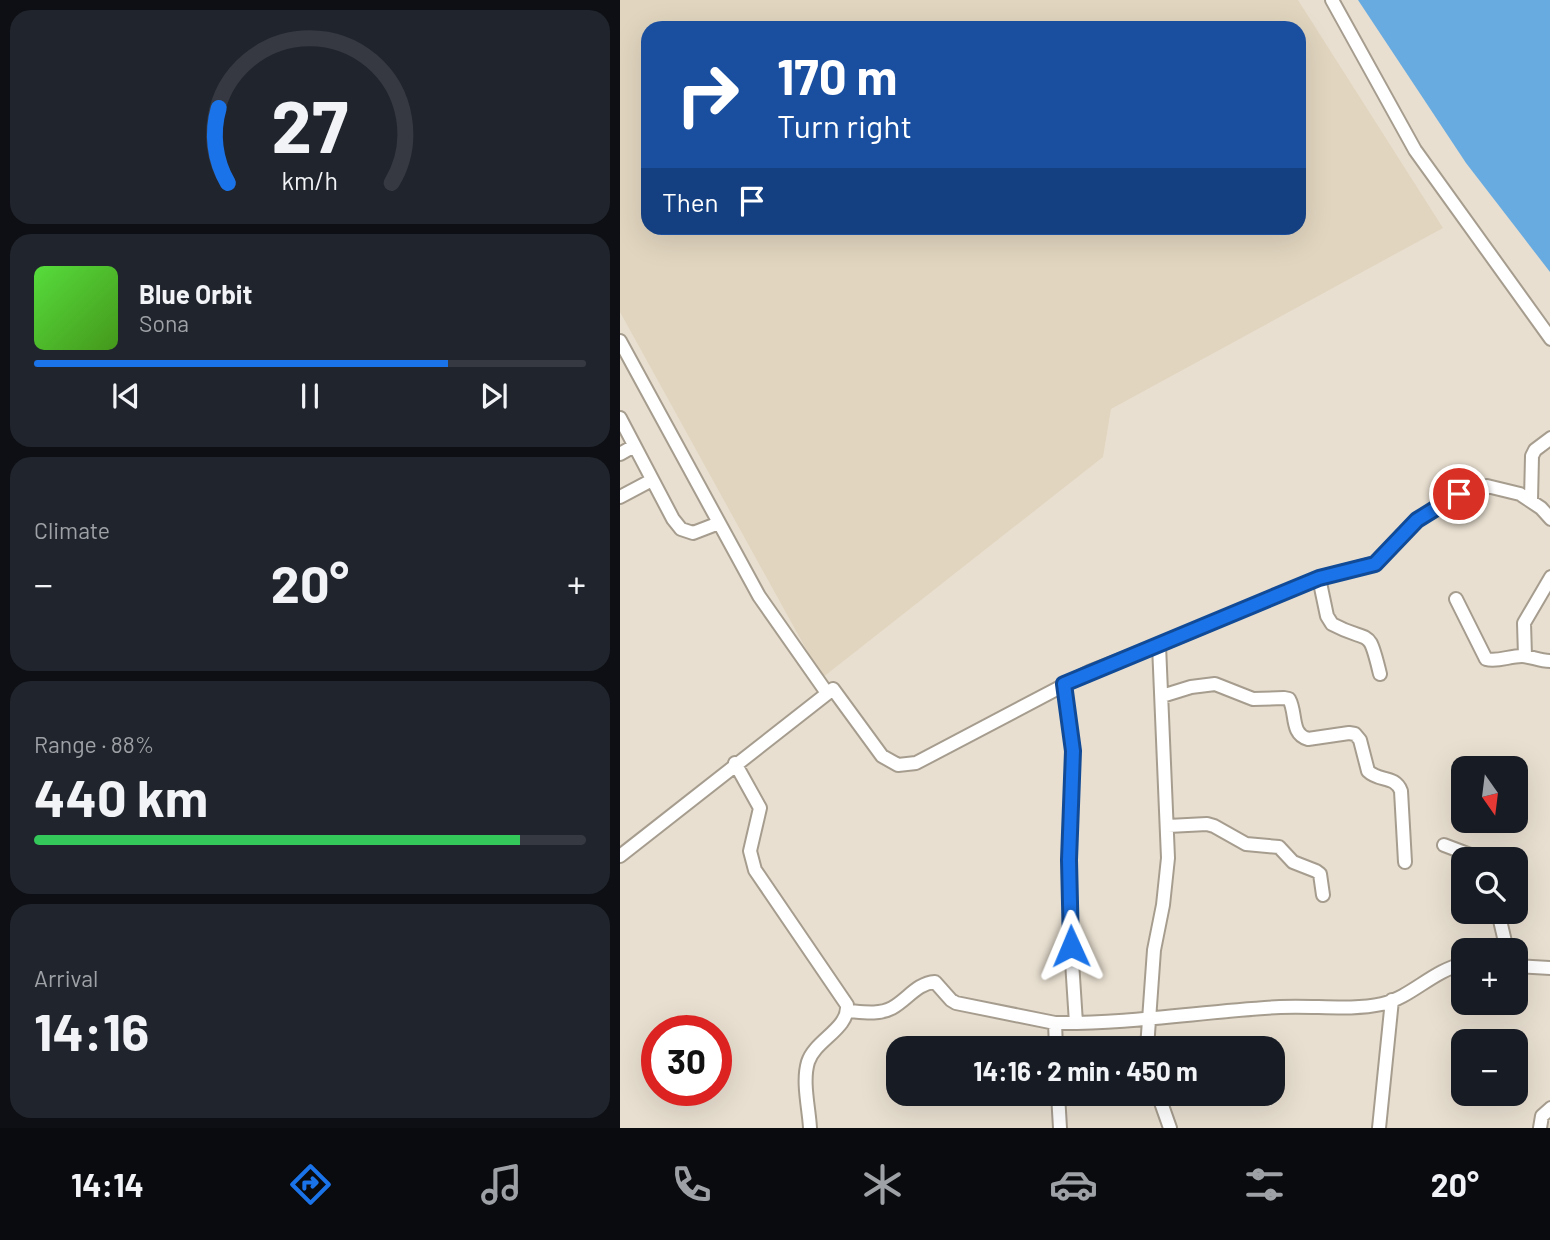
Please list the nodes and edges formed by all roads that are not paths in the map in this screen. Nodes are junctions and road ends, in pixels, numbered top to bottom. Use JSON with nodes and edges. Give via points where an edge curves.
{"nodes":[{"id":1,"x":1332,"y":0,"type":"edge"},
{"id":2,"x":1550,"y":339,"type":"edge"},
{"id":3,"x":620,"y":341,"type":"edge"},
{"id":4,"x":620,"y":418,"type":"edge"},
{"id":5,"x":1550,"y":438,"type":"edge"},
{"id":6,"x":634,"y":446,"type":"junction"},
{"id":7,"x":620,"y":454,"type":"edge"},
{"id":8,"x":652,"y":480,"type":"junction"},
{"id":9,"x":620,"y":497,"type":"edge"},
{"id":10,"x":1541,"y":505,"type":"edge"},
{"id":11,"x":1550,"y":519,"type":"edge"},
{"id":12,"x":719,"y":523,"type":"junction"},
{"id":13,"x":1550,"y":577,"type":"edge"},
{"id":14,"x":1319,"y":578,"type":"junction"},
{"id":15,"x":1456,"y":599,"type":"dead end"},
{"id":16,"x":1158,"y":645,"type":"junction"},
{"id":17,"x":1525,"y":656,"type":"junction"},
{"id":18,"x":1550,"y":660,"type":"edge"},
{"id":19,"x":1380,"y":674,"type":"dead end"},
{"id":20,"x":1064,"y":684,"type":"junction"},
{"id":21,"x":827,"y":693,"type":"junction"},
{"id":22,"x":1162,"y":696,"type":"junction"},
{"id":23,"x":736,"y":763,"type":"junction"},
{"id":24,"x":1168,"y":826,"type":"junction"},
{"id":25,"x":1444,"y":845,"type":"dead end"},
{"id":26,"x":1451,"y":848,"type":"edge"},
{"id":27,"x":620,"y":856,"type":"edge"},
{"id":28,"x":1405,"y":862,"type":"dead end"},
{"id":29,"x":1323,"y":895,"type":"dead end"},
{"id":30,"x":1451,"y":967,"type":"edge"},
{"id":31,"x":1528,"y":967,"type":"edge"},
{"id":32,"x":1550,"y":968,"type":"edge"},
{"id":33,"x":1392,"y":1000,"type":"junction"},
{"id":34,"x":848,"y":1011,"type":"junction"},
{"id":35,"x":1148,"y":1018,"type":"junction"},
{"id":36,"x":1055,"y":1023,"type":"junction"},
{"id":37,"x":1076,"y":1023,"type":"junction"},
{"id":38,"x":1056,"y":1036,"type":"edge"},
{"id":39,"x":1147,"y":1036,"type":"edge"},
{"id":40,"x":1059,"y":1106,"type":"edge"},
{"id":41,"x":1162,"y":1106,"type":"edge"},
{"id":42,"x":1550,"y":1108,"type":"edge"},
{"id":43,"x":810,"y":1128,"type":"edge"},
{"id":44,"x":1060,"y":1128,"type":"edge"},
{"id":45,"x":1170,"y":1128,"type":"edge"},
{"id":46,"x":1379,"y":1128,"type":"edge"},
{"id":47,"x":1540,"y":1128,"type":"edge"}],
"edges":[{"from":1,"to":2,"type":"street","via":[[1415,150]]},
{"from":3,"to":12,"type":"street"},
{"from":4,"to":6,"type":"street"},
{"from":5,"to":10,"type":"street","via":[[1532,456]]},
{"from":6,"to":7,"type":"street"},
{"from":6,"to":8,"type":"street"},
{"from":8,"to":9,"type":"street"},
{"from":8,"to":12,"type":"street","via":[[681,529],[693,533]]},
{"from":10,"to":11,"type":"street"},
{"from":10,"to":14,"type":"street","via":[[1487,486],[1459,494],[1417,520],[1375,564]]},
{"from":12,"to":21,"type":"street","via":[[759,596]]},
{"from":13,"to":17,"type":"street","via":[[1525,623]]},
{"from":14,"to":16,"type":"street"},
{"from":14,"to":19,"type":"street","via":[[1332,624],[1368,637]]},
{"from":15,"to":17,"type":"street","via":[[1486,659]]},
{"from":16,"to":20,"type":"street"},
{"from":16,"to":22,"type":"street"},
{"from":17,"to":18,"type":"street"},
{"from":20,"to":21,"type":"street","via":[[916,763],[898,765],[882,756],[833,689]]},
{"from":20,"to":37,"type":"street","via":[[1073,751],[1069,860]]},
{"from":21,"to":23,"type":"street"},
{"from":22,"to":24,"type":"street"},
{"from":22,"to":28,"type":"street","via":[[1215,684],[1253,699],[1289,699],[1301,737],[1355,734],[1368,771],[1399,784]]},
{"from":23,"to":27,"type":"street"},
{"from":23,"to":34,"type":"street","via":[[760,808],[750,851],[755,870],[844,998]]},
{"from":24,"to":29,"type":"street","via":[[1214,825],[1246,844],[1279,847],[1293,862],[1320,874]]},
{"from":24,"to":35,"type":"street"},
{"from":25,"to":26,"type":"street"},
{"from":30,"to":33,"type":"street"},
{"from":31,"to":32,"type":"street"},
{"from":33,"to":35,"type":"street","via":[[1370,1006],[1279,1007]]},
{"from":33,"to":46,"type":"street"},
{"from":34,"to":36,"type":"street","via":[[892,1008],[924,983],[935,982],[956,1003]]},
{"from":34,"to":43,"type":"street","via":[[808,1061]]},
{"from":35,"to":37,"type":"street"},
{"from":35,"to":39,"type":"street"},
{"from":36,"to":37,"type":"street"},
{"from":36,"to":38,"type":"street"},
{"from":40,"to":44,"type":"street"},
{"from":41,"to":45,"type":"street"},
{"from":42,"to":47,"type":"street","via":[[1542,1116]]}]}
